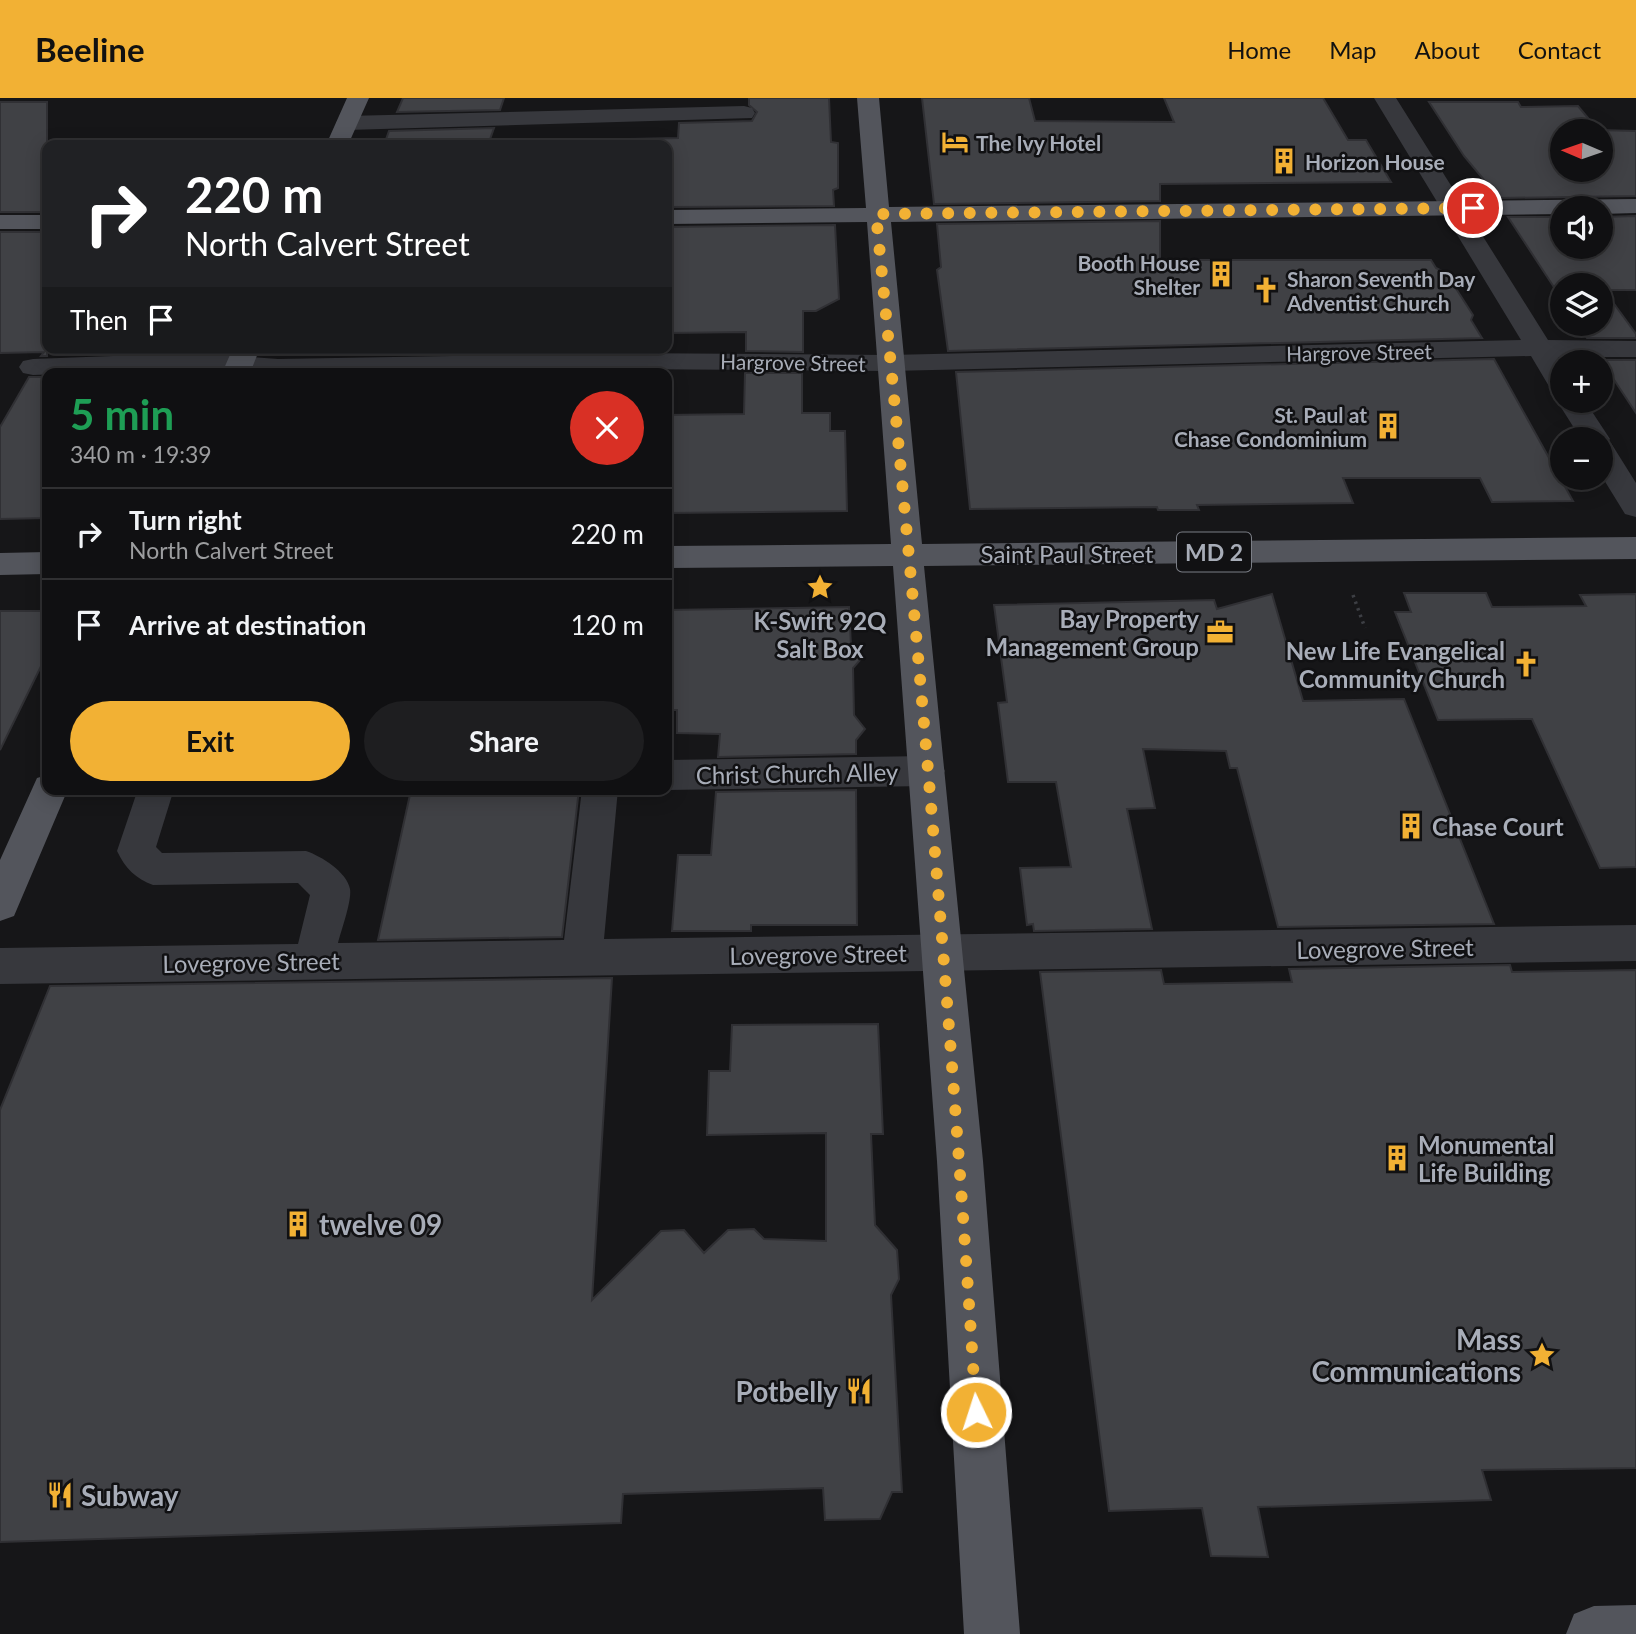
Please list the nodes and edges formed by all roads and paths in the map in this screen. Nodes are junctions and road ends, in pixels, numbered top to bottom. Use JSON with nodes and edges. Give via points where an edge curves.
{"nodes":[{"id":1,"x":358,"y":98,"type":"edge"},
{"id":2,"x":868,"y":98,"type":"edge"},
{"id":3,"x":1385,"y":98,"type":"edge"},
{"id":4,"x":744,"y":113,"type":"dead end"},
{"id":5,"x":347,"y":123,"type":"junction"},
{"id":6,"x":339,"y":140,"type":"edge"},
{"id":7,"x":1636,"y":206,"type":"edge"},
{"id":8,"x":1452,"y":208,"type":"junction"},
{"id":9,"x":876,"y":214,"type":"junction"},
{"id":10,"x":672,"y":217,"type":"edge"},
{"id":11,"x":0,"y":222,"type":"edge"},
{"id":12,"x":42,"y":222,"type":"edge"},
{"id":13,"x":1539,"y":348,"type":"junction"},
{"id":14,"x":1636,"y":349,"type":"edge"},
{"id":15,"x":241,"y":362,"type":"edge"},
{"id":16,"x":890,"y":363,"type":"junction"},
{"id":17,"x":1550,"y":366,"type":"edge"},
{"id":18,"x":33,"y":367,"type":"dead end"},
{"id":19,"x":1613,"y":470,"type":"edge"},
{"id":20,"x":1636,"y":507,"type":"edge"},
{"id":21,"x":1636,"y":548,"type":"edge"},
{"id":22,"x":908,"y":554,"type":"junction"},
{"id":23,"x":672,"y":557,"type":"edge"},
{"id":24,"x":42,"y":563,"type":"edge"},
{"id":25,"x":0,"y":564,"type":"edge"},
{"id":26,"x":1353,"y":596,"type":"dead end"},
{"id":27,"x":1365,"y":628,"type":"dead end"},
{"id":28,"x":928,"y":771,"type":"junction"},
{"id":29,"x":672,"y":775,"type":"edge"},
{"id":30,"x":47,"y":795,"type":"edge"},
{"id":31,"x":154,"y":795,"type":"edge"},
{"id":32,"x":599,"y":795,"type":"edge"},
{"id":33,"x":0,"y":904,"type":"edge"},
{"id":34,"x":1636,"y":943,"type":"edge"},
{"id":35,"x":942,"y":952,"type":"junction"},
{"id":36,"x":582,"y":958,"type":"junction"},
{"id":37,"x":314,"y":960,"type":"junction"},
{"id":38,"x":0,"y":966,"type":"edge"},
{"id":39,"x":1636,"y":1633,"type":"edge"},
{"id":40,"x":992,"y":1634,"type":"edge"},
{"id":41,"x":1594,"y":1634,"type":"edge"}],
"edges":[{"from":1,"to":5,"type":"main road"},
{"from":2,"to":9,"type":"main road"},
{"from":3,"to":8,"type":"street"},
{"from":4,"to":5,"type":"street"},
{"from":5,"to":6,"type":"main road"},
{"from":7,"to":8,"type":"main road"},
{"from":8,"to":9,"type":"main road"},
{"from":8,"to":13,"type":"street"},
{"from":9,"to":10,"type":"main road"},
{"from":9,"to":16,"type":"main road"},
{"from":11,"to":12,"type":"main road"},
{"from":13,"to":14,"type":"street","name":"Hargrove Street"},
{"from":13,"to":16,"type":"street","name":"Hargrove Street"},
{"from":13,"to":17,"type":"street"},
{"from":15,"to":16,"type":"street","name":"Hargrove Street","via":[[278,367],[616,361]]},
{"from":15,"to":18,"type":"street","name":"Hargrove Street"},
{"from":16,"to":22,"type":"main road"},
{"from":19,"to":20,"type":"street"},
{"from":21,"to":22,"type":"main road","name":"Saint Paul Street","number":"MD 2"},
{"from":22,"to":23,"type":"main road","name":"Saint Paul Street","number":"MD 2"},
{"from":22,"to":28,"type":"main road"},
{"from":24,"to":25,"type":"main road"},
{"from":26,"to":27,"type":"path"},
{"from":28,"to":29,"type":"street","name":"Christ Church Alley"},
{"from":28,"to":35,"type":"main road"},
{"from":30,"to":33,"type":"main road"},
{"from":31,"to":37,"type":"street","via":[[136,850],[153,869],[306,867],[331,890]]},
{"from":32,"to":36,"type":"street"},
{"from":34,"to":35,"type":"street","name":"Lovegrove Street"},
{"from":35,"to":36,"type":"street","name":"Lovegrove Street"},
{"from":35,"to":40,"type":"main road"},
{"from":36,"to":37,"type":"street","name":"Lovegrove Street"},
{"from":37,"to":38,"type":"street","name":"Lovegrove Street"},
{"from":39,"to":41,"type":"main road"}]}
